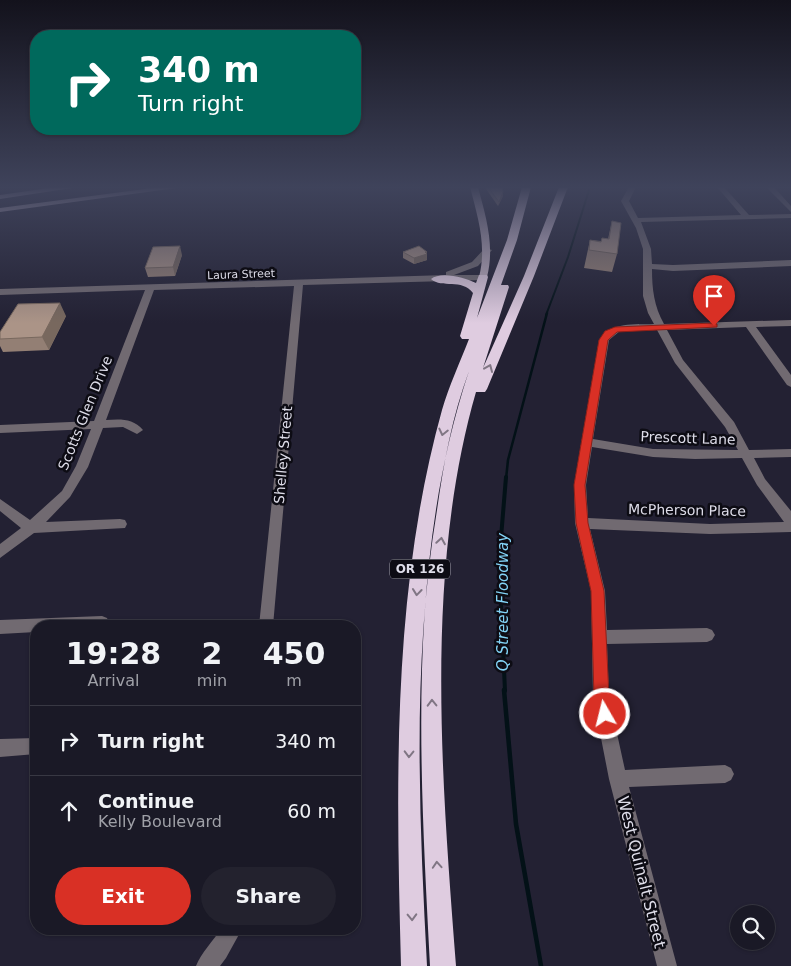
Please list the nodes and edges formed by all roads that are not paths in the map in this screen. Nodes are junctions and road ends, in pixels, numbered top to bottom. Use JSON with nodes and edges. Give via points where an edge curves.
{"nodes":[{"id":1,"x":484,"y":232,"type":"edge"},
{"id":2,"x":514,"y":232,"type":"edge"},
{"id":3,"x":524,"y":232,"type":"edge"},
{"id":4,"x":546,"y":232,"type":"edge"},
{"id":5,"x":642,"y":232,"type":"edge"},
{"id":6,"x":488,"y":250,"type":"junction"},
{"id":7,"x":791,"y":263,"type":"edge"},
{"id":8,"x":648,"y":266,"type":"junction"},
{"id":9,"x":483,"y":277,"type":"junction"},
{"id":10,"x":422,"y":280,"type":"junction"},
{"id":11,"x":436,"y":280,"type":"junction"},
{"id":12,"x":299,"y":283,"type":"junction"},
{"id":13,"x":150,"y":288,"type":"junction"},
{"id":14,"x":0,"y":292,"type":"edge"},
{"id":15,"x":478,"y":294,"type":"junction"},
{"id":16,"x":791,"y":323,"type":"edge"},
{"id":17,"x":750,"y":324,"type":"junction"},
{"id":18,"x":661,"y":327,"type":"junction"},
{"id":19,"x":791,"y":383,"type":"edge"},
{"id":20,"x":449,"y":408,"type":"junction"},
{"id":21,"x":98,"y":425,"type":"junction"},
{"id":22,"x":0,"y":430,"type":"edge"},
{"id":23,"x":137,"y":430,"type":"dead end"},
{"id":24,"x":586,"y":442,"type":"junction"},
{"id":25,"x":456,"y":445,"type":"junction"},
{"id":26,"x":791,"y":453,"type":"edge"},
{"id":27,"x":746,"y":454,"type":"junction"},
{"id":28,"x":0,"y":504,"type":"edge"},
{"id":29,"x":791,"y":521,"type":"edge"},
{"id":30,"x":582,"y":523,"type":"junction"},
{"id":31,"x":120,"y":524,"type":"dead end"},
{"id":32,"x":791,"y":527,"type":"edge"},
{"id":33,"x":31,"y":528,"type":"junction"},
{"id":34,"x":0,"y":552,"type":"edge"},
{"id":35,"x":267,"y":620,"type":"edge"},
{"id":36,"x":30,"y":626,"type":"edge"},
{"id":37,"x":0,"y":627,"type":"edge"},
{"id":38,"x":706,"y":635,"type":"dead end"},
{"id":39,"x":600,"y":637,"type":"junction"},
{"id":40,"x":30,"y":746,"type":"edge"},
{"id":41,"x":0,"y":748,"type":"edge"},
{"id":42,"x":725,"y":774,"type":"dead end"},
{"id":43,"x":618,"y":779,"type":"junction"},
{"id":44,"x":228,"y":935,"type":"edge"},
{"id":45,"x":206,"y":966,"type":"edge"},
{"id":46,"x":414,"y":966,"type":"edge"},
{"id":47,"x":444,"y":966,"type":"edge"},
{"id":48,"x":667,"y":966,"type":"edge"}],
"edges":[{"from":1,"to":6,"type":"main road"},
{"from":2,"to":20,"type":"highway","number":"OR 126"},
{"from":3,"to":25,"type":"highway","number":"OR 126","via":[[470,390]]},
{"from":25,"to":4,"type":"highway","one_way":true},
{"from":5,"to":8,"type":"street"},
{"from":6,"to":9,"type":"main road"},
{"from":6,"to":10,"type":"street","via":[[466,269]]},
{"from":7,"to":8,"type":"street","via":[[673,268]]},
{"from":8,"to":18,"type":"street","via":[[649,304]]},
{"from":9,"to":11,"type":"street","name":"Laura Street"},
{"from":9,"to":15,"type":"highway"},
{"from":10,"to":11,"type":"street","name":"Laura Street"},
{"from":10,"to":12,"type":"street","name":"Laura Street"},
{"from":11,"to":15,"type":"highway","via":[[468,283]]},
{"from":12,"to":13,"type":"street","name":"Laura Street"},
{"from":12,"to":35,"type":"street","name":"Shelley Street"},
{"from":13,"to":14,"type":"street","name":"Laura Street"},
{"from":13,"to":21,"type":"street","name":"Scotts Glen Drive"},
{"from":15,"to":20,"type":"highway","via":[[454,376]]},
{"from":16,"to":17,"type":"street"},
{"from":17,"to":18,"type":"street"},
{"from":17,"to":19,"type":"street"},
{"from":18,"to":24,"type":"street","name":"West Quinalt Street","via":[[615,329],[608,333],[604,340]]},
{"from":18,"to":27,"type":"street","via":[[680,361],[730,425]]},
{"from":20,"to":46,"type":"highway","number":"OR 126","one_way":true,"via":[[420,561],[411,662],[408,821]]},
{"from":21,"to":22,"type":"street"},
{"from":21,"to":23,"type":"street","via":[[125,423]]},
{"from":21,"to":33,"type":"street","name":"Scotts Glen Drive","via":[[82,467],[66,494]]},
{"from":24,"to":27,"type":"street","name":"Prescott Lane","via":[[653,453]]},
{"from":24,"to":30,"type":"street","name":"West Quinalt Street","via":[[580,485]]},
{"from":47,"to":25,"type":"highway","number":"OR 126","one_way":true,"via":[[434,819],[432,660],[438,563]]},
{"from":26,"to":27,"type":"street","name":"Prescott Lane"},
{"from":27,"to":29,"type":"street","via":[[761,482]]},
{"from":28,"to":33,"type":"street"},
{"from":30,"to":32,"type":"street","name":"McPherson Place","via":[[710,529]]},
{"from":30,"to":39,"type":"street","name":"West Quinalt Street","via":[[598,591]]},
{"from":31,"to":33,"type":"street"},
{"from":33,"to":34,"type":"street","name":"Scotts Glen Drive"},
{"from":36,"to":37,"type":"street"},
{"from":38,"to":39,"type":"street"},
{"from":39,"to":43,"type":"street","name":"West Quinalt Street","via":[[602,697]]},
{"from":40,"to":41,"type":"street"},
{"from":42,"to":43,"type":"street","name":"West Quinalt Street"},
{"from":43,"to":48,"type":"street","name":"West Quinalt Street"},
{"from":44,"to":45,"type":"street"}]}
